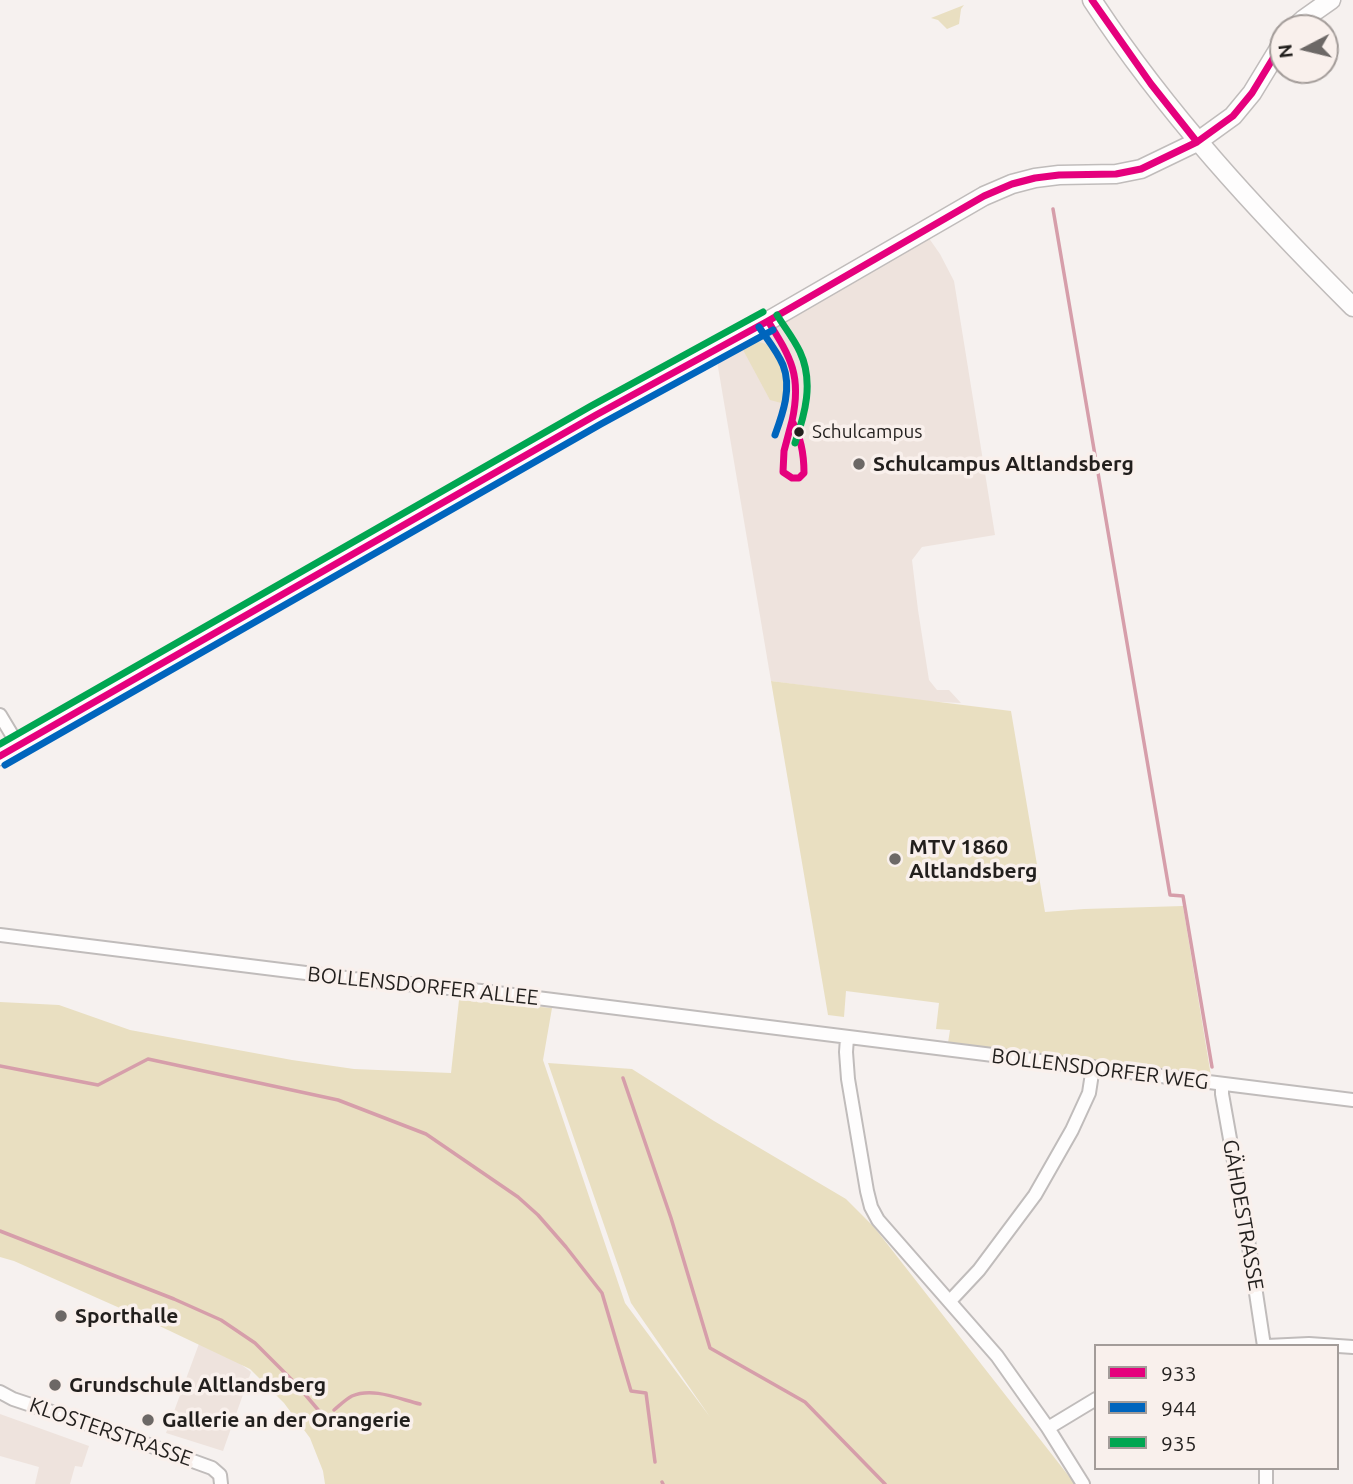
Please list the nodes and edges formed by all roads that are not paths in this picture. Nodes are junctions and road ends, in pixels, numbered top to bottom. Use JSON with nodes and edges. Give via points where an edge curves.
{"nodes":[{"id":1,"x":1092,"y":0,"type":"edge"},
{"id":2,"x":1331,"y":0,"type":"edge"},
{"id":3,"x":1311,"y":14,"type":"edge"},
{"id":4,"x":1269,"y":66,"type":"edge"},
{"id":5,"x":1197,"y":142,"type":"junction"},
{"id":6,"x":1353,"y":307,"type":"edge"},
{"id":7,"x":0,"y":715,"type":"edge"},
{"id":8,"x":18,"y":746,"type":"junction"},
{"id":9,"x":0,"y":756,"type":"edge"},
{"id":10,"x":0,"y":935,"type":"edge"},
{"id":11,"x":847,"y":1038,"type":"junction"},
{"id":12,"x":1093,"y":1067,"type":"junction"},
{"id":13,"x":1222,"y":1084,"type":"junction"},
{"id":14,"x":1353,"y":1100,"type":"edge"},
{"id":15,"x":950,"y":1301,"type":"junction"},
{"id":16,"x":1266,"y":1344,"type":"edge"},
{"id":17,"x":1295,"y":1344,"type":"edge"},
{"id":18,"x":1320,"y":1344,"type":"edge"},
{"id":19,"x":0,"y":1392,"type":"edge"},
{"id":20,"x":1094,"y":1400,"type":"edge"},
{"id":21,"x":1048,"y":1428,"type":"junction"},
{"id":22,"x":220,"y":1480,"type":"edge"},
{"id":23,"x":1083,"y":1484,"type":"edge"}],
"edges":[{"from":1,"to":5,"type":"main road"},
{"from":2,"to":3,"type":"main road"},
{"from":4,"to":5,"type":"main road","via":[[1233,116]]},
{"from":5,"to":6,"type":"main road"},
{"from":5,"to":8,"type":"main road","via":[[1141,169],[1035,178],[978,199]]},
{"from":7,"to":8,"type":"street"},
{"from":8,"to":9,"type":"main road"},
{"from":10,"to":11,"type":"street","name":"BOLLENSDORFER ALLEE"},
{"from":11,"to":12,"type":"street","name":"BOLLENSDORFER WEG"},
{"from":11,"to":15,"type":"street","via":[[848,1079],[871,1207]]},
{"from":12,"to":13,"type":"street","name":"BOLLENSDORFER WEG"},
{"from":12,"to":15,"type":"street","via":[[1089,1093],[1035,1195]]},
{"from":13,"to":14,"type":"street","name":"BOLLENSDORFER WEG"},
{"from":13,"to":16,"type":"street","name":"GÄHDESTRASSE"},
{"from":15,"to":21,"type":"street","via":[[997,1356]]},
{"from":17,"to":18,"type":"street"},
{"from":19,"to":22,"type":"street","name":"KLOSTERSTRASSE","via":[[203,1464]]},
{"from":20,"to":21,"type":"street"},
{"from":21,"to":23,"type":"street"}]}
